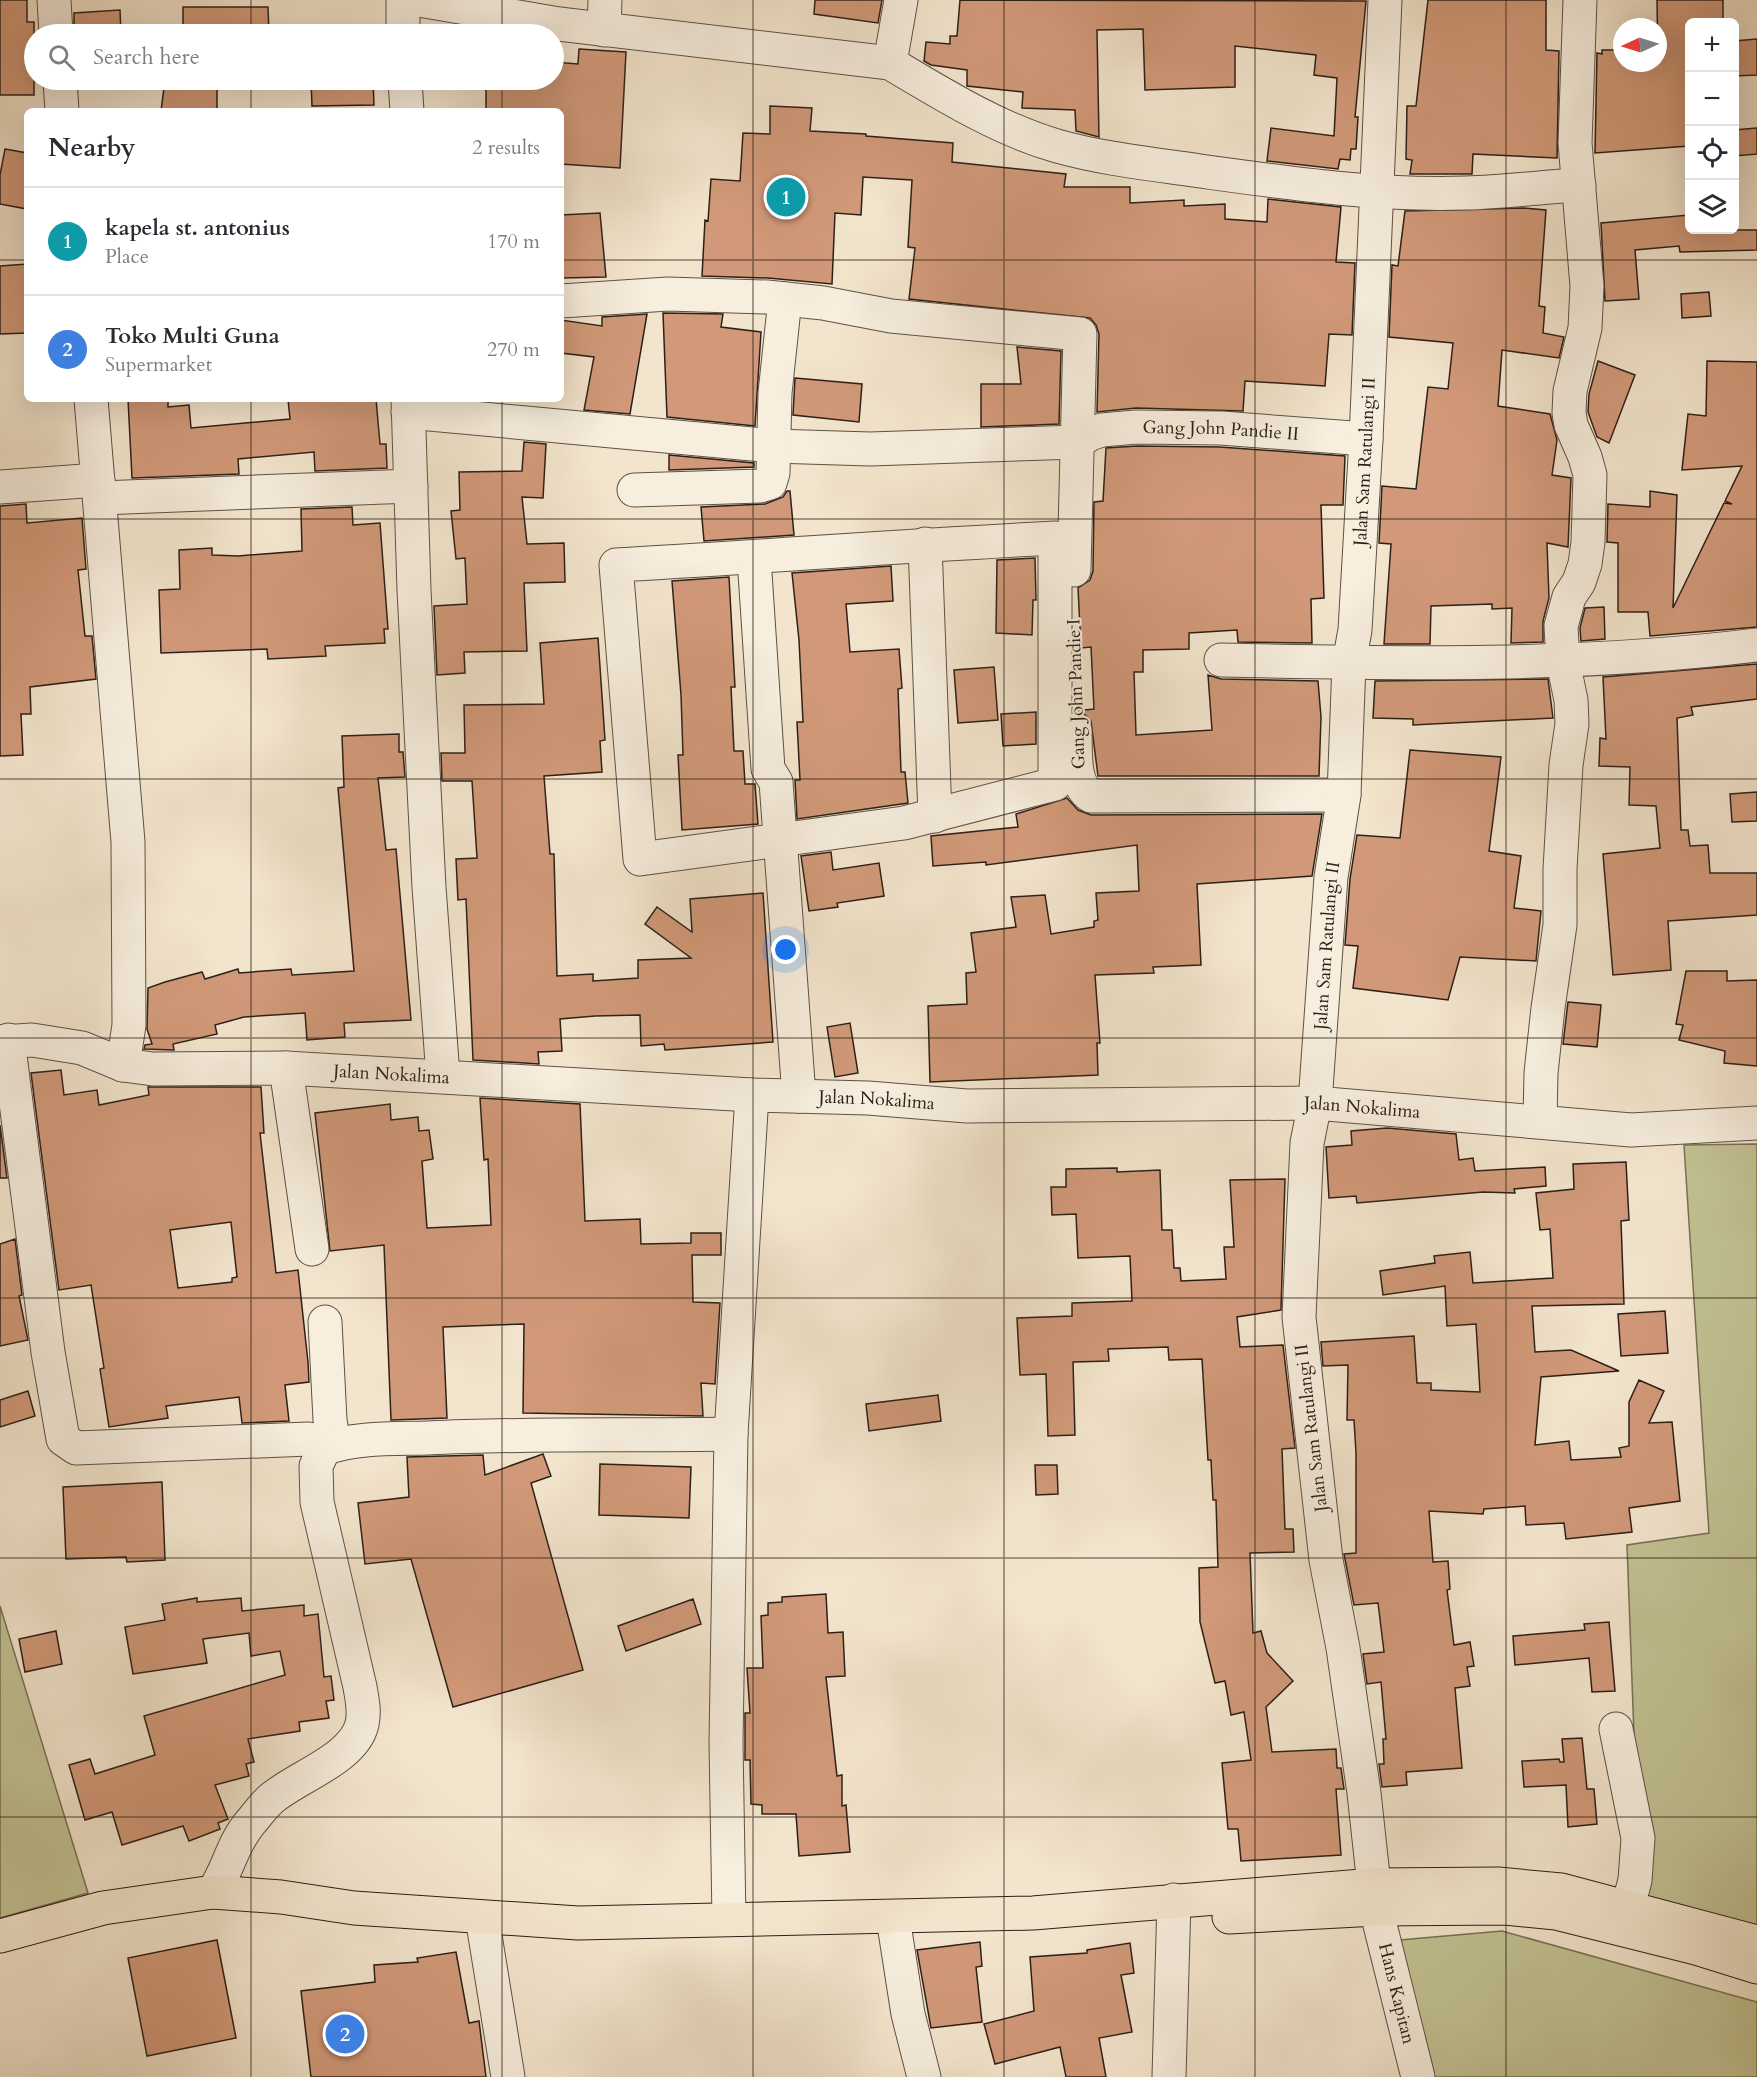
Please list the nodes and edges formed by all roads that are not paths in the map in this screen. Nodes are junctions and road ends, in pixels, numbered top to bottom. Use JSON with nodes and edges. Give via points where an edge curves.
{"nodes":[{"id":1,"x":54,"y":0,"type":"edge"},
{"id":2,"x":403,"y":0,"type":"edge"},
{"id":3,"x":419,"y":0,"type":"edge"},
{"id":4,"x":901,"y":0,"type":"edge"},
{"id":5,"x":1385,"y":0,"type":"edge"},
{"id":6,"x":1580,"y":0,"type":"edge"},
{"id":7,"x":604,"y":15,"type":"edge"},
{"id":8,"x":56,"y":24,"type":"edge"},
{"id":9,"x":403,"y":24,"type":"edge"},
{"id":10,"x":890,"y":63,"type":"junction"},
{"id":11,"x":61,"y":90,"type":"edge"},
{"id":12,"x":406,"y":90,"type":"edge"},
{"id":13,"x":62,"y":108,"type":"edge"},
{"id":14,"x":407,"y":108,"type":"edge"},
{"id":15,"x":1579,"y":185,"type":"junction"},
{"id":16,"x":1378,"y":190,"type":"junction"},
{"id":17,"x":785,"y":299,"type":"junction"},
{"id":18,"x":564,"y":301,"type":"edge"},
{"id":19,"x":91,"y":402,"type":"edge"},
{"id":20,"x":408,"y":405,"type":"edge"},
{"id":21,"x":1366,"y":439,"type":"junction"},
{"id":22,"x":1078,"y":442,"type":"junction"},
{"id":23,"x":773,"y":446,"type":"junction"},
{"id":24,"x":411,"y":486,"type":"junction"},
{"id":25,"x":0,"y":487,"type":"edge"},
{"id":26,"x":99,"y":489,"type":"junction"},
{"id":27,"x":634,"y":490,"type":"dead end"},
{"id":28,"x":925,"y":544,"type":"junction"},
{"id":29,"x":764,"y":557,"type":"junction"},
{"id":30,"x":1757,"y":645,"type":"edge"},
{"id":31,"x":1221,"y":660,"type":"dead end"},
{"id":32,"x":1563,"y":662,"type":"junction"},
{"id":33,"x":1349,"y":663,"type":"junction"},
{"id":34,"x":1344,"y":795,"type":"junction"},
{"id":35,"x":935,"y":816,"type":"junction"},
{"id":36,"x":779,"y":842,"type":"junction"},
{"id":37,"x":4,"y":1041,"type":"edge"},
{"id":38,"x":123,"y":1065,"type":"junction"},
{"id":39,"x":286,"y":1068,"type":"junction"},
{"id":40,"x":444,"y":1076,"type":"junction"},
{"id":41,"x":752,"y":1095,"type":"junction"},
{"id":42,"x":800,"y":1096,"type":"junction"},
{"id":43,"x":1315,"y":1102,"type":"junction"},
{"id":44,"x":1540,"y":1120,"type":"junction"},
{"id":45,"x":1757,"y":1123,"type":"edge"},
{"id":46,"x":312,"y":1249,"type":"dead end"},
{"id":47,"x":325,"y":1322,"type":"dead end"},
{"id":48,"x":731,"y":1434,"type":"junction"},
{"id":49,"x":329,"y":1447,"type":"junction"},
{"id":50,"x":1616,"y":1729,"type":"dead end"},
{"id":51,"x":213,"y":1892,"type":"junction"},
{"id":52,"x":1375,"y":1897,"type":"junction"},
{"id":53,"x":1628,"y":1907,"type":"junction"},
{"id":54,"x":1174,"y":1910,"type":"junction"},
{"id":55,"x":482,"y":1917,"type":"junction"},
{"id":56,"x":893,"y":1918,"type":"junction"},
{"id":57,"x":729,"y":1919,"type":"junction"},
{"id":58,"x":0,"y":1936,"type":"edge"},
{"id":59,"x":1757,"y":1942,"type":"edge"},
{"id":60,"x":1757,"y":1967,"type":"edge"},
{"id":61,"x":508,"y":2077,"type":"edge"},
{"id":62,"x":924,"y":2077,"type":"edge"},
{"id":63,"x":1169,"y":2077,"type":"edge"},
{"id":64,"x":1418,"y":2077,"type":"edge"}],
"edges":[{"from":1,"to":8,"type":"street"},
{"from":2,"to":9,"type":"street"},
{"from":3,"to":7,"type":"street"},
{"from":4,"to":10,"type":"street"},
{"from":5,"to":16,"type":"street","name":"Jalan Sam Ratulangi II"},
{"from":6,"to":15,"type":"street","via":[[1575,143]]},
{"from":7,"to":10,"type":"street"},
{"from":10,"to":16,"type":"street","via":[[979,112],[1055,146],[1106,158],[1256,179]]},
{"from":11,"to":13,"type":"street"},
{"from":12,"to":14,"type":"street"},
{"from":15,"to":16,"type":"street","via":[[1465,193]]},
{"from":15,"to":32,"type":"street","via":[[1587,286],[1585,328],[1570,391],[1569,413],[1590,475],[1588,542],[1585,564],[1564,610]]},
{"from":16,"to":21,"type":"street","name":"Jalan Sam Ratulangi II"},
{"from":17,"to":18,"type":"street","via":[[668,294]]},
{"from":17,"to":22,"type":"street","via":[[891,316],[1080,334]]},
{"from":17,"to":23,"type":"street"},
{"from":19,"to":26,"type":"street"},
{"from":20,"to":23,"type":"street"},
{"from":20,"to":24,"type":"street"},
{"from":21,"to":22,"type":"street","name":"Gang John Pandie II","via":[[1221,428],[1136,428],[1102,430]]},
{"from":21,"to":33,"type":"street","name":"Jalan Sam Ratulangi II","via":[[1355,630]]},
{"from":22,"to":23,"type":"street","via":[[870,449]]},
{"from":22,"to":34,"type":"street","name":"Gang John Pandie I","via":[[1074,712],[1077,769],[1084,792],[1118,797]]},
{"from":23,"to":27,"type":"street","via":[[770,483]]},
{"from":24,"to":26,"type":"street"},
{"from":24,"to":40,"type":"street","via":[[429,888]]},
{"from":25,"to":26,"type":"street"},
{"from":26,"to":38,"type":"street","via":[[128,842],[129,1025]]},
{"from":28,"to":29,"type":"street"},
{"from":28,"to":35,"type":"street"},
{"from":28,"to":35,"type":"street","via":[[1055,538],[1055,784]]},
{"from":29,"to":36,"type":"street","via":[[787,769],[776,782]]},
{"from":29,"to":36,"type":"street","via":[[616,565],[640,859]]},
{"from":30,"to":32,"type":"street"},
{"from":31,"to":33,"type":"street"},
{"from":32,"to":33,"type":"street"},
{"from":32,"to":44,"type":"street","via":[[1572,724],[1560,858],[1560,925],[1541,1072]]},
{"from":33,"to":34,"type":"street","name":"Jalan Sam Ratulangi II"},
{"from":34,"to":43,"type":"street","name":"Jalan Sam Ratulangi II","via":[[1331,876]]},
{"from":35,"to":36,"type":"street"},
{"from":36,"to":42,"type":"street"},
{"from":37,"to":38,"type":"street","name":"Jalan Nokalima","via":[[32,1040],[82,1048]]},
{"from":37,"to":49,"type":"street","via":[[63,1439],[76,1448],[309,1438]]},
{"from":38,"to":39,"type":"street","name":"Jalan Nokalima","via":[[153,1069]]},
{"from":39,"to":40,"type":"street","name":"Jalan Nokalima"},
{"from":39,"to":46,"type":"street"},
{"from":40,"to":41,"type":"street","name":"Jalan Nokalima"},
{"from":41,"to":42,"type":"street","name":"Jalan Nokalima"},
{"from":41,"to":48,"type":"street"},
{"from":42,"to":43,"type":"street","name":"Jalan Nokalima","via":[[968,1106]]},
{"from":43,"to":44,"type":"street","name":"Jalan Nokalima"},
{"from":43,"to":52,"type":"street","name":"Jalan Sam Ratulangi II","via":[[1304,1177],[1301,1337],[1326,1560],[1350,1693]]},
{"from":44,"to":45,"type":"street","name":"Jalan Nokalima","via":[[1631,1130]]},
{"from":47,"to":49,"type":"street"},
{"from":48,"to":49,"type":"street","via":[[491,1435]]},
{"from":48,"to":57,"type":"street","via":[[726,1743]]},
{"from":49,"to":51,"type":"street","via":[[316,1466],[316,1502],[360,1687],[362,1725],[345,1748],[325,1765],[271,1799],[247,1826]]},
{"from":50,"to":53,"type":"street","via":[[1638,1838],[1635,1880]]},
{"from":51,"to":55,"type":"main road"},
{"from":51,"to":58,"type":"main road","via":[[103,1908]]},
{"from":52,"to":53,"type":"main road","via":[[1498,1884],[1562,1890]]},
{"from":52,"to":54,"type":"main road"},
{"from":52,"to":60,"type":"main road","via":[[1556,1913]]},
{"from":52,"to":64,"type":"street","name":"Hans Kapitan"},
{"from":53,"to":59,"type":"main road"},
{"from":54,"to":56,"type":"main road"},
{"from":54,"to":63,"type":"street"},
{"from":55,"to":57,"type":"main road","via":[[578,1923]]},
{"from":55,"to":61,"type":"street"},
{"from":56,"to":57,"type":"main road"},
{"from":56,"to":62,"type":"street","via":[[908,2014]]}]}
